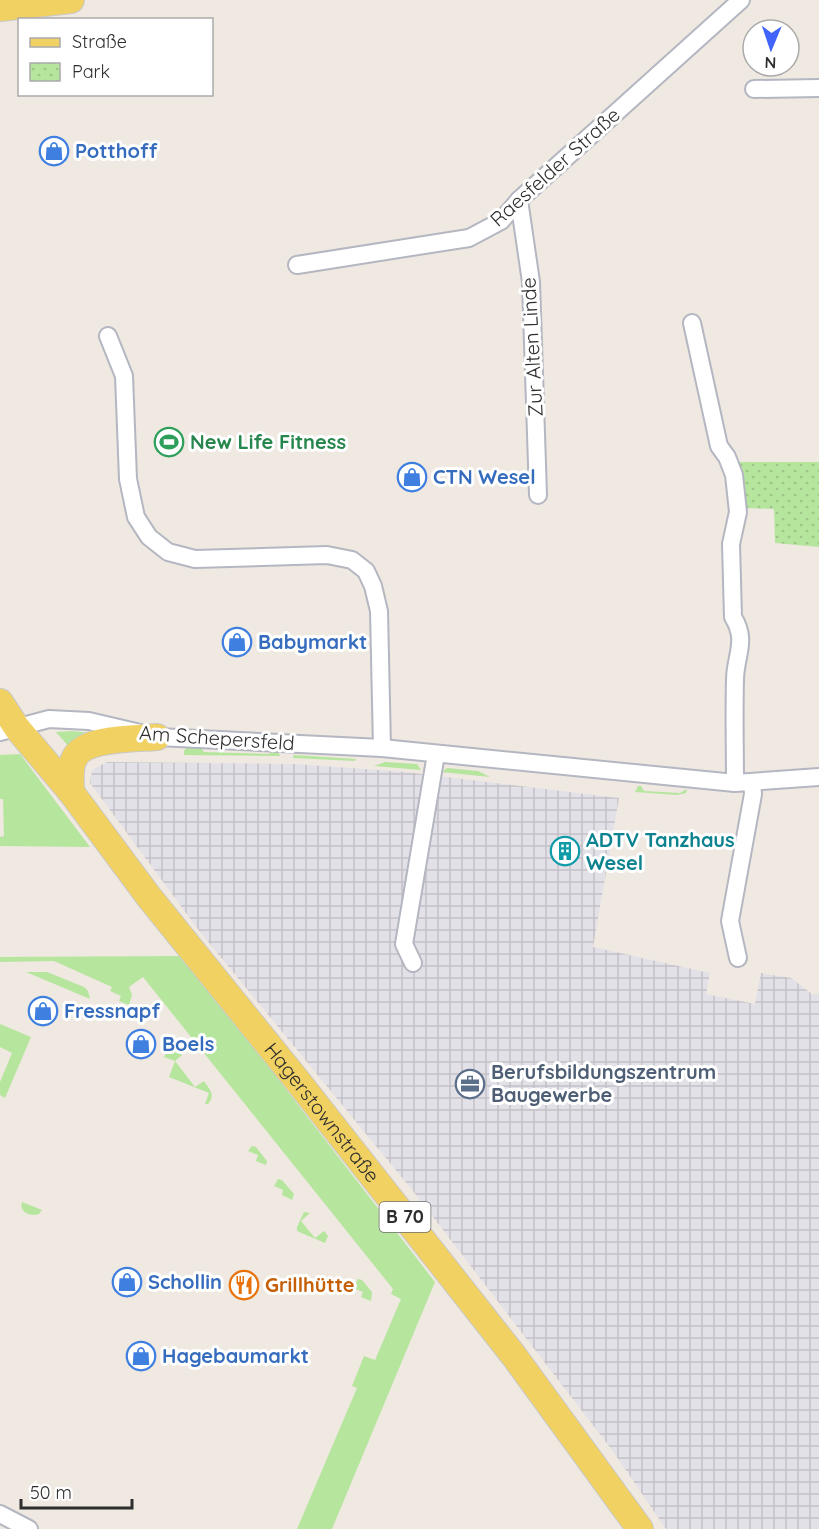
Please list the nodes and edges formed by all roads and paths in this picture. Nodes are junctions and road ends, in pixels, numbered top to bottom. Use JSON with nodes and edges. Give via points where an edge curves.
{"nodes":[{"id":1,"x":71,"y":0,"type":"edge"},
{"id":2,"x":741,"y":0,"type":"edge"},
{"id":3,"x":0,"y":8,"type":"edge"},
{"id":4,"x":819,"y":88,"type":"edge"},
{"id":5,"x":754,"y":89,"type":"dead end"},
{"id":6,"x":519,"y":201,"type":"junction"},
{"id":7,"x":297,"y":265,"type":"dead end"},
{"id":8,"x":692,"y":323,"type":"dead end"},
{"id":9,"x":108,"y":336,"type":"dead end"},
{"id":10,"x":538,"y":495,"type":"dead end"},
{"id":11,"x":0,"y":702,"type":"edge"},
{"id":12,"x":9,"y":730,"type":"edge"},
{"id":13,"x":157,"y":737,"type":"junction"},
{"id":14,"x":382,"y":748,"type":"junction"},
{"id":15,"x":436,"y":754,"type":"junction"},
{"id":16,"x":819,"y":777,"type":"edge"},
{"id":17,"x":735,"y":783,"type":"junction"},
{"id":18,"x":752,"y":783,"type":"junction"},
{"id":19,"x":71,"y":792,"type":"junction"},
{"id":20,"x":738,"y":958,"type":"dead end"},
{"id":21,"x":413,"y":963,"type":"dead end"},
{"id":22,"x":0,"y":1514,"type":"edge"},
{"id":23,"x":28,"y":1529,"type":"edge"},
{"id":24,"x":640,"y":1529,"type":"edge"}],
"edges":[{"from":1,"to":3,"type":"main road"},
{"from":2,"to":6,"type":"street","name":"Raesfelder Straße"},
{"from":4,"to":5,"type":"street"},
{"from":6,"to":7,"type":"street","name":"Raesfelder Straße","via":[[501,221],[469,238]]},
{"from":6,"to":10,"type":"street","name":"Zur Alten Linde","via":[[531,282]]},
{"from":8,"to":17,"type":"street","via":[[719,446],[734,475],[738,512],[731,544],[733,617],[738,626],[740,656],[735,674]]},
{"from":9,"to":14,"type":"street","via":[[124,376],[128,479],[136,517],[148,537],[168,552],[195,559],[327,555],[352,560],[366,571],[379,611]]},
{"from":11,"to":12,"type":"main road","name":"Hagerstownstraße","number":"B 70"},
{"from":12,"to":13,"type":"street","name":"Am Schepersfeld","via":[[49,719],[89,721]]},
{"from":12,"to":19,"type":"main road","name":"Hagerstownstraße","number":"B 70"},
{"from":13,"to":14,"type":"street","name":"Am Schepersfeld"},
{"from":13,"to":19,"type":"main road","via":[[86,746],[74,757]]},
{"from":14,"to":15,"type":"street","name":"Am Schepersfeld"},
{"from":15,"to":17,"type":"street","name":"Am Schepersfeld"},
{"from":15,"to":21,"type":"street","via":[[404,944]]},
{"from":16,"to":18,"type":"street","name":"Am Schepersfeld"},
{"from":17,"to":18,"type":"street","name":"Am Schepersfeld"},
{"from":18,"to":20,"type":"street","via":[[730,921]]},
{"from":19,"to":24,"type":"main road","name":"Hagerstownstraße","number":"B 70","via":[[149,897],[514,1356]]},
{"from":22,"to":23,"type":"street"}]}
